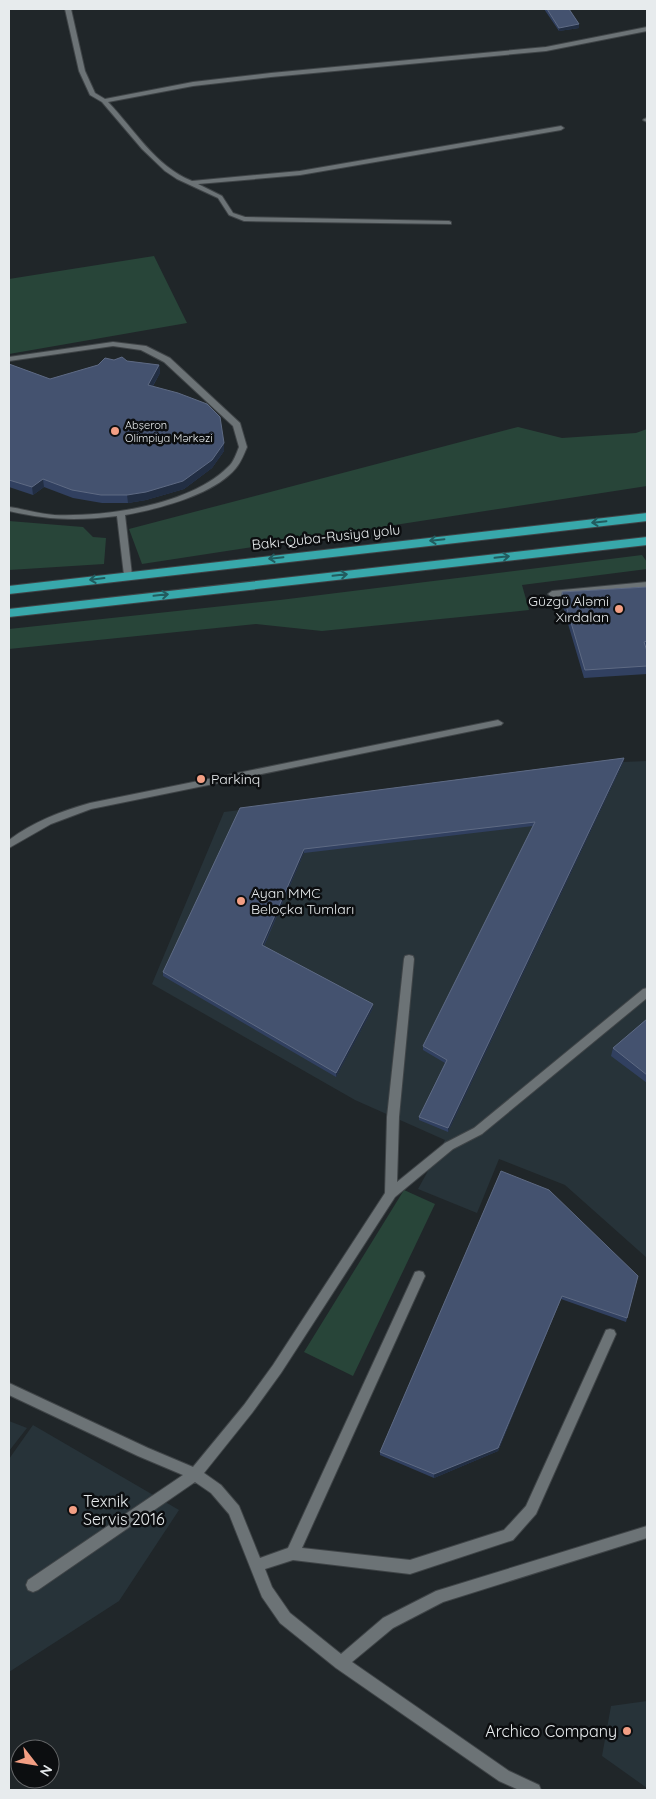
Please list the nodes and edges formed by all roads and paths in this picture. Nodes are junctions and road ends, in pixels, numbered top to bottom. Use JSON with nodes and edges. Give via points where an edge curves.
{"nodes":[{"id":1,"x":68,"y":9,"type":"edge"},
{"id":2,"x":647,"y":29,"type":"edge"},
{"id":3,"x":104,"y":101,"type":"junction"},
{"id":4,"x":561,"y":128,"type":"dead end"},
{"id":5,"x":191,"y":183,"type":"junction"},
{"id":6,"x":449,"y":223,"type":"dead end"},
{"id":7,"x":9,"y":359,"type":"edge"},
{"id":8,"x":9,"y":509,"type":"edge"},
{"id":9,"x":121,"y":513,"type":"junction"},
{"id":10,"x":647,"y":517,"type":"edge"},
{"id":11,"x":647,"y":541,"type":"edge"},
{"id":12,"x":128,"y":575,"type":"junction"},
{"id":13,"x":647,"y":585,"type":"edge"},
{"id":14,"x":9,"y":590,"type":"edge"},
{"id":15,"x":552,"y":594,"type":"dead end"},
{"id":16,"x":9,"y":613,"type":"edge"},
{"id":17,"x":498,"y":723,"type":"dead end"},
{"id":18,"x":9,"y":845,"type":"edge"},
{"id":19,"x":409,"y":959,"type":"dead end"},
{"id":20,"x":647,"y":992,"type":"edge"},
{"id":21,"x":391,"y":1194,"type":"junction"},
{"id":22,"x":419,"y":1276,"type":"dead end"},
{"id":23,"x":610,"y":1334,"type":"dead end"},
{"id":24,"x":9,"y":1389,"type":"edge"},
{"id":25,"x":195,"y":1474,"type":"junction"},
{"id":26,"x":647,"y":1532,"type":"edge"},
{"id":27,"x":293,"y":1553,"type":"junction"},
{"id":28,"x":258,"y":1565,"type":"junction"},
{"id":29,"x":33,"y":1585,"type":"dead end"},
{"id":30,"x":341,"y":1663,"type":"junction"},
{"id":31,"x":534,"y":1790,"type":"edge"}],
"edges":[{"from":1,"to":3,"type":"lane","via":[[82,71],[92,94]]},
{"from":2,"to":3,"type":"lane","via":[[546,49],[242,78]]},
{"from":3,"to":5,"type":"lane","via":[[169,172]]},
{"from":4,"to":5,"type":"lane","via":[[300,173]]},
{"from":5,"to":6,"type":"lane","via":[[220,197],[231,214],[244,219]]},
{"from":7,"to":9,"type":"lane","via":[[112,344],[143,348],[167,360],[237,426],[243,447],[232,469],[202,489],[171,503]]},
{"from":8,"to":9,"type":"lane","via":[[54,517]]},
{"from":9,"to":12,"type":"lane"},
{"from":10,"to":12,"type":"highway","name":"Bakı-Quba-Rusiya yolu","one_way":true},
{"from":16,"to":11,"type":"highway","one_way":true},
{"from":12,"to":14,"type":"highway","name":"Bakı-Quba-Rusiya yolu","one_way":true},
{"from":13,"to":15,"type":"lane"},
{"from":17,"to":18,"type":"lane","via":[[90,806],[54,817],[25,832]]},
{"from":19,"to":21,"type":"lane","via":[[393,1117]]},
{"from":20,"to":21,"type":"lane","via":[[478,1131],[449,1146]]},
{"from":21,"to":25,"type":"lane","via":[[277,1368]]},
{"from":22,"to":27,"type":"lane"},
{"from":23,"to":27,"type":"lane","via":[[531,1510],[508,1535],[410,1567]]},
{"from":24,"to":25,"type":"lane"},
{"from":25,"to":28,"type":"lane","via":[[234,1510]]},
{"from":25,"to":29,"type":"lane"},
{"from":26,"to":30,"type":"lane","via":[[441,1596],[388,1623]]},
{"from":27,"to":28,"type":"lane"},
{"from":28,"to":30,"type":"lane","via":[[267,1592],[285,1618]]},
{"from":30,"to":31,"type":"lane","via":[[504,1776]]}]}
